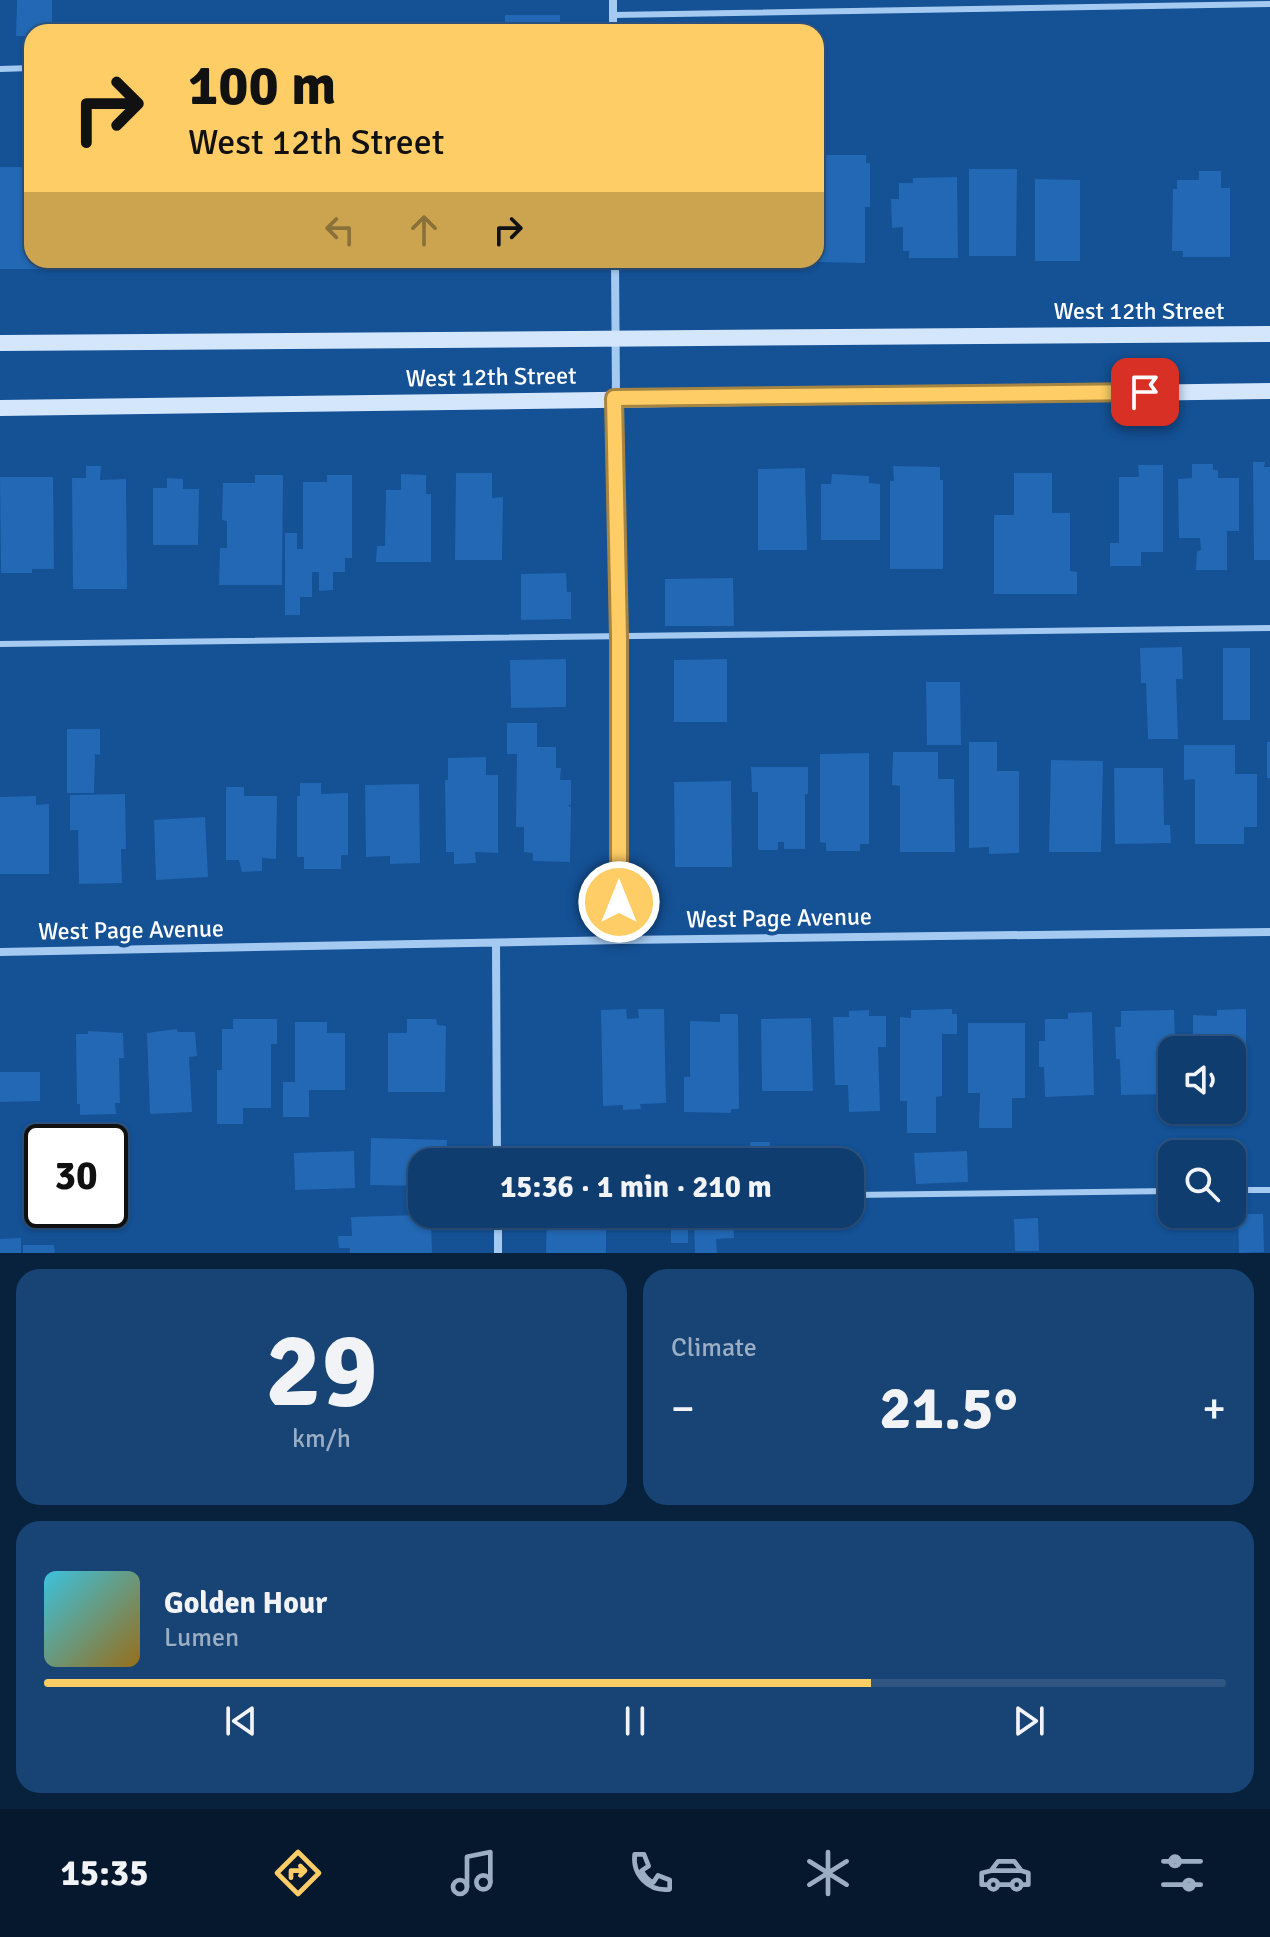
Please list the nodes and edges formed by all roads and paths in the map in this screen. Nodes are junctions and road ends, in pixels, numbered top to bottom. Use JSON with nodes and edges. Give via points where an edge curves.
{"nodes":[{"id":1,"x":613,"y":0,"type":"edge"},
{"id":2,"x":1270,"y":4,"type":"edge"},
{"id":3,"x":613,"y":15,"type":"junction"},
{"id":4,"x":613,"y":24,"type":"edge"},
{"id":5,"x":24,"y":68,"type":"edge"},
{"id":6,"x":0,"y":69,"type":"edge"},
{"id":7,"x":615,"y":268,"type":"edge"},
{"id":8,"x":1270,"y":334,"type":"edge"},
{"id":9,"x":615,"y":338,"type":"junction"},
{"id":10,"x":0,"y":343,"type":"edge"},
{"id":11,"x":1270,"y":391,"type":"edge"},
{"id":12,"x":614,"y":398,"type":"junction"},
{"id":13,"x":0,"y":408,"type":"edge"},
{"id":14,"x":1270,"y":628,"type":"edge"},
{"id":15,"x":619,"y":637,"type":"junction"},
{"id":16,"x":0,"y":644,"type":"edge"},
{"id":17,"x":1270,"y":932,"type":"edge"},
{"id":18,"x":620,"y":940,"type":"junction"},
{"id":19,"x":496,"y":943,"type":"junction"},
{"id":20,"x":0,"y":952,"type":"edge"},
{"id":21,"x":497,"y":1148,"type":"edge"},
{"id":22,"x":1246,"y":1190,"type":"edge"},
{"id":23,"x":1270,"y":1190,"type":"edge"},
{"id":24,"x":1158,"y":1191,"type":"edge"},
{"id":25,"x":864,"y":1195,"type":"edge"},
{"id":26,"x":498,"y":1228,"type":"edge"},
{"id":27,"x":498,"y":1253,"type":"edge"}],
"edges":[{"from":1,"to":3,"type":"street"},
{"from":2,"to":3,"type":"lane"},
{"from":3,"to":4,"type":"street"},
{"from":5,"to":6,"type":"lane"},
{"from":7,"to":9,"type":"street"},
{"from":8,"to":9,"type":"main road","name":"West 12th Street"},
{"from":9,"to":10,"type":"main road","name":"West 12th Street"},
{"from":9,"to":12,"type":"street"},
{"from":11,"to":12,"type":"main road","name":"West 12th Street"},
{"from":12,"to":13,"type":"main road","name":"West 12th Street"},
{"from":12,"to":15,"type":"street"},
{"from":14,"to":15,"type":"lane"},
{"from":15,"to":16,"type":"lane"},
{"from":15,"to":18,"type":"street"},
{"from":17,"to":18,"type":"street","name":"West Page Avenue"},
{"from":18,"to":19,"type":"street","name":"West Page Avenue"},
{"from":19,"to":20,"type":"street","name":"West Page Avenue"},
{"from":19,"to":21,"type":"street"},
{"from":22,"to":23,"type":"lane"},
{"from":24,"to":25,"type":"lane"},
{"from":26,"to":27,"type":"street"}]}
